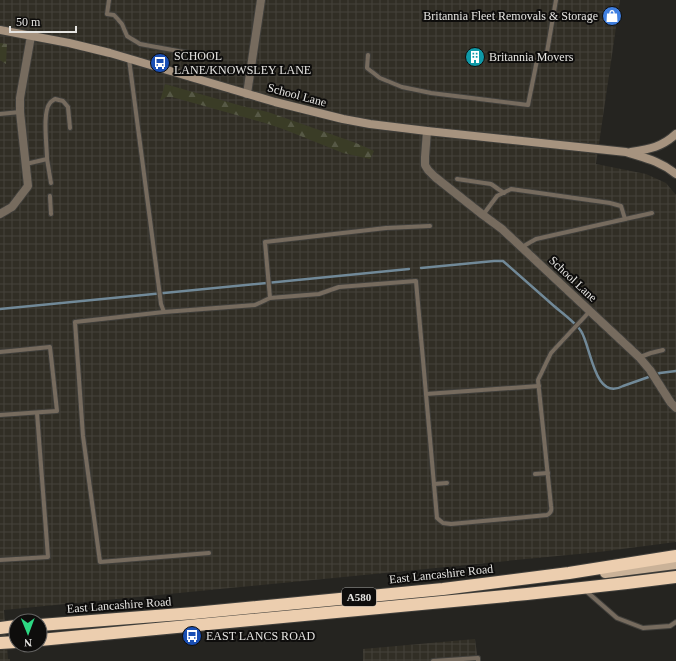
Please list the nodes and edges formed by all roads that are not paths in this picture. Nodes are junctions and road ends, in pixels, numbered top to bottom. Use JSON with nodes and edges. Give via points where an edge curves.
{"nodes":[{"id":1,"x":109,"y":0,"type":"edge"},
{"id":2,"x":261,"y":0,"type":"edge"},
{"id":3,"x":556,"y":0,"type":"edge"},
{"id":4,"x":0,"y":30,"type":"edge"},
{"id":5,"x":31,"y":36,"type":"junction"},
{"id":6,"x":368,"y":55,"type":"dead end"},
{"id":7,"x":216,"y":58,"type":"dead end"},
{"id":8,"x":129,"y":59,"type":"junction"},
{"id":9,"x":247,"y":94,"type":"junction"},
{"id":10,"x":20,"y":112,"type":"junction"},
{"id":11,"x":0,"y":114,"type":"edge"},
{"id":12,"x":70,"y":128,"type":"dead end"},
{"id":13,"x":427,"y":132,"type":"junction"},
{"id":14,"x":676,"y":134,"type":"edge"},
{"id":15,"x":626,"y":152,"type":"junction"},
{"id":16,"x":47,"y":159,"type":"junction"},
{"id":17,"x":26,"y":164,"type":"junction"},
{"id":18,"x":676,"y":174,"type":"edge"},
{"id":19,"x":457,"y":178,"type":"dead end"},
{"id":20,"x":51,"y":183,"type":"dead end"},
{"id":21,"x":504,"y":193,"type":"junction"},
{"id":22,"x":50,"y":196,"type":"dead end"},
{"id":23,"x":652,"y":213,"type":"dead end"},
{"id":24,"x":0,"y":214,"type":"edge"},
{"id":25,"x":51,"y":214,"type":"dead end"},
{"id":26,"x":483,"y":215,"type":"junction"},
{"id":27,"x":625,"y":219,"type":"junction"},
{"id":28,"x":430,"y":226,"type":"dead end"},
{"id":29,"x":522,"y":248,"type":"junction"},
{"id":30,"x":270,"y":298,"type":"junction"},
{"id":31,"x":590,"y":311,"type":"junction"},
{"id":32,"x":164,"y":312,"type":"junction"},
{"id":33,"x":664,"y":350,"type":"dead end"},
{"id":34,"x":0,"y":352,"type":"edge"},
{"id":35,"x":639,"y":357,"type":"junction"},
{"id":36,"x":539,"y":386,"type":"junction"},
{"id":37,"x":426,"y":394,"type":"junction"},
{"id":38,"x":676,"y":408,"type":"edge"},
{"id":39,"x":37,"y":413,"type":"junction"},
{"id":40,"x":0,"y":416,"type":"edge"},
{"id":41,"x":548,"y":473,"type":"junction"},
{"id":42,"x":535,"y":474,"type":"dead end"},
{"id":43,"x":447,"y":483,"type":"dead end"},
{"id":44,"x":434,"y":484,"type":"junction"},
{"id":45,"x":209,"y":553,"type":"dead end"},
{"id":46,"x":676,"y":558,"type":"edge"},
{"id":47,"x":0,"y":560,"type":"edge"},
{"id":48,"x":676,"y":577,"type":"edge"},
{"id":49,"x":582,"y":588,"type":"junction"},
{"id":50,"x":676,"y":622,"type":"edge"},
{"id":51,"x":48,"y":623,"type":"edge"},
{"id":52,"x":48,"y":639,"type":"edge"},
{"id":53,"x":432,"y":661,"type":"edge"},
{"id":54,"x":478,"y":661,"type":"edge"}],
"edges":[{"from":1,"to":7,"type":"lane","via":[[107,14],[114,16],[122,24],[127,36],[140,44]]},
{"from":2,"to":9,"type":"street"},
{"from":3,"to":6,"type":"lane","via":[[547,52],[537,60],[528,105],[402,87],[380,78],[367,68]]},
{"from":4,"to":5,"type":"main road","name":"School Lane"},
{"from":5,"to":8,"type":"main road","name":"School Lane"},
{"from":5,"to":10,"type":"street","via":[[20,98]]},
{"from":8,"to":9,"type":"main road","name":"School Lane"},
{"from":8,"to":32,"type":"lane"},
{"from":9,"to":13,"type":"main road","name":"School Lane","via":[[342,119]]},
{"from":10,"to":11,"type":"lane"},
{"from":10,"to":17,"type":"street"},
{"from":12,"to":16,"type":"lane","via":[[68,108],[63,101],[55,99],[46,111]]},
{"from":13,"to":15,"type":"main road","name":"School Lane"},
{"from":13,"to":26,"type":"street","name":"School Lane","via":[[425,165],[428,170]]},
{"from":14,"to":15,"type":"main road","name":"School Lane","via":[[649,150]]},
{"from":15,"to":18,"type":"main road","name":"School Lane","via":[[654,160]]},
{"from":16,"to":17,"type":"lane"},
{"from":16,"to":20,"type":"lane"},
{"from":17,"to":24,"type":"street","via":[[28,186],[12,207]]},
{"from":19,"to":21,"type":"lane","via":[[491,184]]},
{"from":21,"to":26,"type":"lane","via":[[497,196]]},
{"from":21,"to":27,"type":"lane","via":[[511,189],[610,203],[621,206]]},
{"from":22,"to":25,"type":"lane"},
{"from":23,"to":27,"type":"lane"},
{"from":26,"to":29,"type":"street","name":"School Lane"},
{"from":27,"to":29,"type":"lane","via":[[536,239]]},
{"from":28,"to":30,"type":"lane","via":[[386,228],[265,242]]},
{"from":29,"to":31,"type":"street","name":"School Lane"},
{"from":30,"to":32,"type":"lane","via":[[255,305]]},
{"from":30,"to":37,"type":"lane","via":[[319,294],[339,287],[416,281]]},
{"from":31,"to":35,"type":"street","name":"School Lane"},
{"from":31,"to":36,"type":"lane","via":[[551,353],[538,380]]},
{"from":32,"to":45,"type":"lane","via":[[75,322],[83,436],[100,562]]},
{"from":33,"to":35,"type":"lane"},
{"from":34,"to":39,"type":"lane","via":[[50,347],[57,411]]},
{"from":35,"to":38,"type":"street","name":"School Lane"},
{"from":36,"to":37,"type":"lane"},
{"from":36,"to":41,"type":"lane"},
{"from":37,"to":44,"type":"lane"},
{"from":39,"to":40,"type":"lane"},
{"from":39,"to":47,"type":"lane","via":[[48,557]]},
{"from":41,"to":42,"type":"lane"},
{"from":41,"to":44,"type":"lane","via":[[552,510],[547,515],[443,523],[437,518]]},
{"from":43,"to":44,"type":"lane"},
{"from":46,"to":51,"type":"highway","name":"East Lancashire Road","number":"A580","via":[[435,590],[194,613]]},
{"from":48,"to":49,"type":"highway","number":"A580"},
{"from":49,"to":50,"type":"lane","via":[[617,618],[643,628],[670,626]]},
{"from":49,"to":52,"type":"highway","number":"A580"},
{"from":53,"to":54,"type":"lane","via":[[478,658]]}]}
